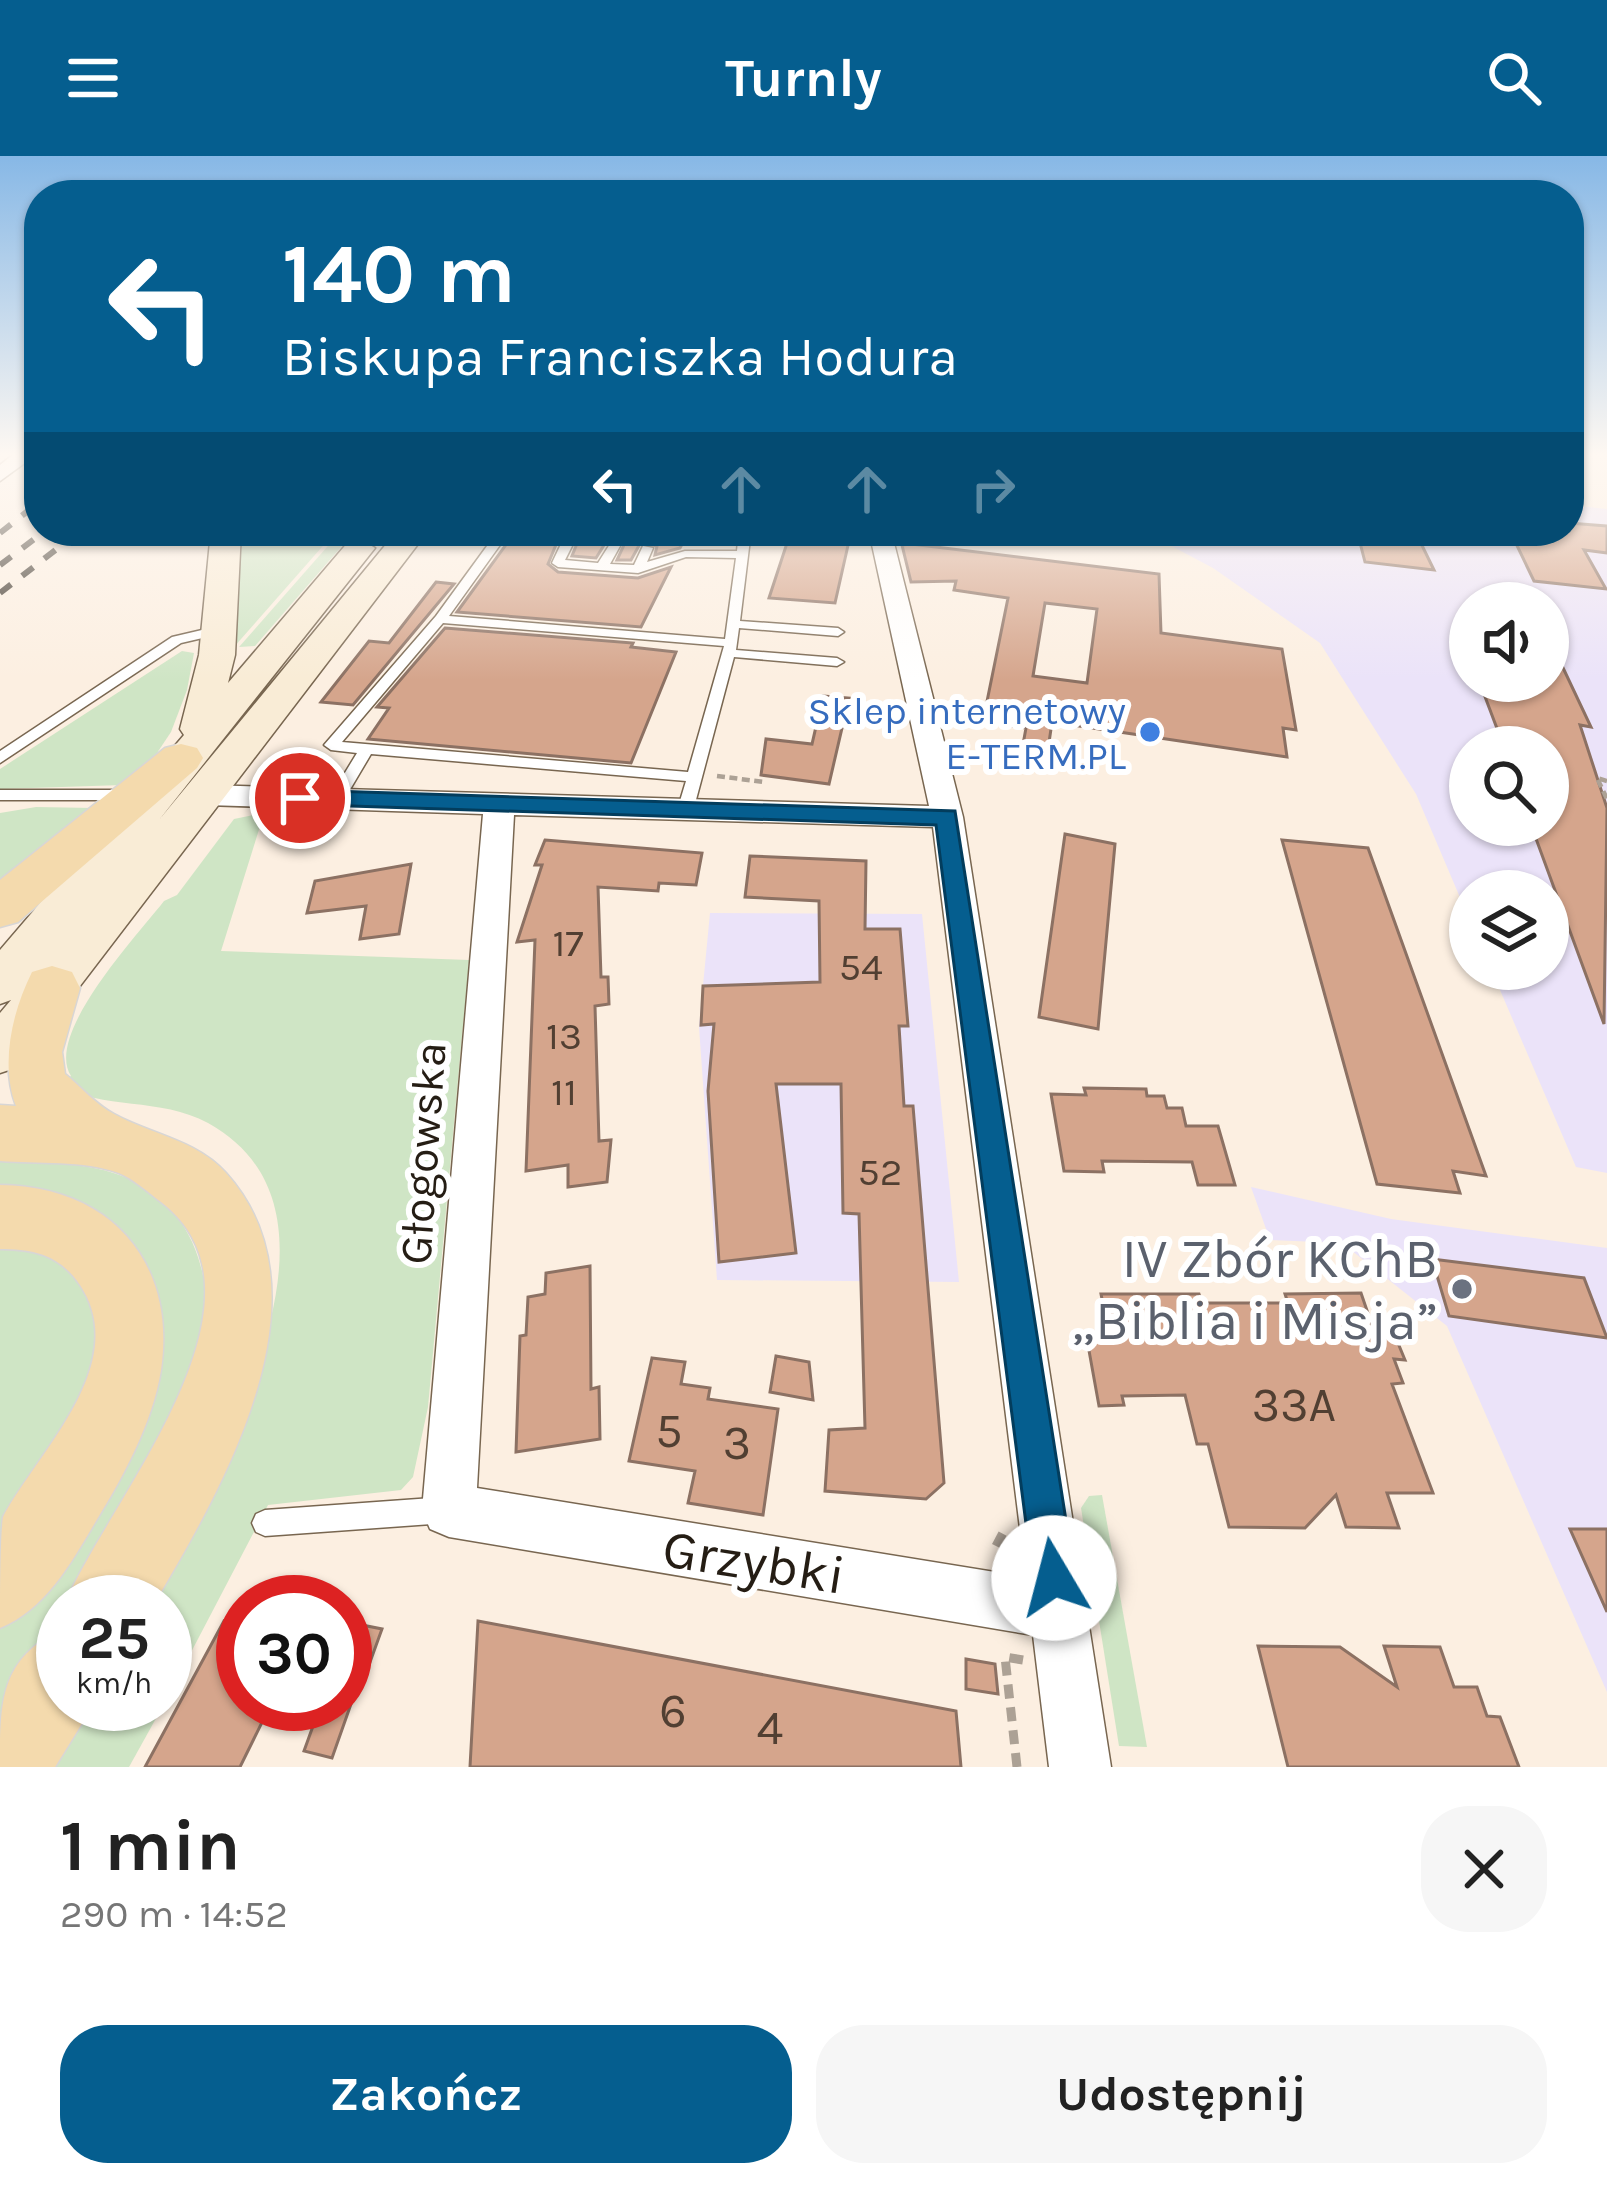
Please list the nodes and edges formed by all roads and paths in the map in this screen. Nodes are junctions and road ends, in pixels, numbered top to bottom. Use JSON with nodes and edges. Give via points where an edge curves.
{"nodes":[{"id":1,"x":225,"y":546,"type":"edge"},
{"id":2,"x":393,"y":546,"type":"edge"},
{"id":3,"x":393,"y":546,"type":"edge"},
{"id":4,"x":493,"y":546,"type":"edge"},
{"id":5,"x":566,"y":546,"type":"edge"},
{"id":6,"x":614,"y":546,"type":"dead end"},
{"id":7,"x":743,"y":546,"type":"edge"},
{"id":8,"x":883,"y":546,"type":"edge"},
{"id":9,"x":647,"y":548,"type":"dead end"},
{"id":10,"x":742,"y":555,"type":"junction"},
{"id":11,"x":602,"y":567,"type":"junction"},
{"id":12,"x":638,"y":569,"type":"junction"},
{"id":13,"x":440,"y":619,"type":"junction"},
{"id":14,"x":733,"y":623,"type":"junction"},
{"id":15,"x":219,"y":630,"type":"junction"},
{"id":16,"x":838,"y":632,"type":"dead end"},
{"id":17,"x":729,"y":648,"type":"junction"},
{"id":18,"x":837,"y":662,"type":"dead end"},
{"id":19,"x":367,"y":749,"type":"junction"},
{"id":20,"x":0,"y":758,"type":"edge"},
{"id":21,"x":194,"y":766,"type":"junction"},
{"id":22,"x":702,"y":774,"type":"junction"},
{"id":23,"x":1607,"y":781,"type":"edge"},
{"id":24,"x":720,"y":790,"type":"dead end"},
{"id":25,"x":0,"y":795,"type":"edge"},
{"id":26,"x":138,"y":795,"type":"junction"},
{"id":27,"x":337,"y":799,"type":"junction"},
{"id":28,"x":1607,"y":799,"type":"edge"},
{"id":29,"x":499,"y":803,"type":"junction"},
{"id":30,"x":685,"y":811,"type":"junction"},
{"id":31,"x":946,"y":817,"type":"junction"},
{"id":32,"x":0,"y":908,"type":"edge"},
{"id":33,"x":26,"y":986,"type":"edge"},
{"id":34,"x":0,"y":1051,"type":"edge"},
{"id":35,"x":0,"y":1133,"type":"edge"},
{"id":36,"x":100,"y":1141,"type":"junction"},
{"id":37,"x":0,"y":1217,"type":"edge"},
{"id":38,"x":449,"y":1510,"type":"junction"},
{"id":39,"x":266,"y":1523,"type":"dead end"},
{"id":40,"x":1008,"y":1524,"type":"dead end"},
{"id":41,"x":981,"y":1551,"type":"dead end"},
{"id":42,"x":122,"y":1575,"type":"edge"},
{"id":43,"x":0,"y":1586,"type":"edge"},
{"id":44,"x":1059,"y":1611,"type":"junction"},
{"id":45,"x":1005,"y":1657,"type":"dead end"},
{"id":46,"x":36,"y":1714,"type":"edge"},
{"id":47,"x":2,"y":1767,"type":"edge"},
{"id":48,"x":1017,"y":1767,"type":"edge"},
{"id":49,"x":1081,"y":1767,"type":"edge"}],
"edges":[{"from":1,"to":15,"type":"main road"},
{"from":2,"to":21,"type":"main road"},
{"from":3,"to":21,"type":"main road"},
{"from":4,"to":13,"type":"lane"},
{"from":5,"to":11,"type":"lane","via":[[558,563]]},
{"from":6,"to":11,"type":"lane"},
{"from":7,"to":10,"type":"lane"},
{"from":8,"to":31,"type":"street"},
{"from":9,"to":12,"type":"lane"},
{"from":10,"to":12,"type":"lane","via":[[685,554]]},
{"from":10,"to":14,"type":"lane"},
{"from":11,"to":12,"type":"lane"},
{"from":13,"to":17,"type":"lane"},
{"from":13,"to":19,"type":"lane","via":[[331,746]]},
{"from":14,"to":16,"type":"lane"},
{"from":14,"to":17,"type":"lane"},
{"from":15,"to":20,"type":"lane","via":[[177,640]]},
{"from":15,"to":21,"type":"main road"},
{"from":17,"to":18,"type":"lane"},
{"from":17,"to":22,"type":"lane"},
{"from":19,"to":22,"type":"lane"},
{"from":19,"to":27,"type":"lane"},
{"from":21,"to":26,"type":"main road"},
{"from":21,"to":27,"type":"street"},
{"from":21,"to":33,"type":"main road"},
{"from":22,"to":24,"type":"path"},
{"from":22,"to":30,"type":"lane"},
{"from":23,"to":28,"type":"path","via":[[1597,778]]},
{"from":25,"to":26,"type":"lane"},
{"from":26,"to":32,"type":"main road"},
{"from":27,"to":29,"type":"street"},
{"from":29,"to":30,"type":"street"},
{"from":29,"to":38,"type":"street","name":"Głogowska"},
{"from":30,"to":31,"type":"street"},
{"from":31,"to":44,"type":"street"},
{"from":33,"to":34,"type":"main road"},
{"from":33,"to":36,"type":"main road","via":[[36,1086]]},
{"from":35,"to":36,"type":"main road"},
{"from":36,"to":42,"type":"main road","via":[[141,1151],[192,1183],[229,1238],[240,1278],[229,1372]]},
{"from":37,"to":43,"type":"main road","via":[[52,1223],[87,1241],[114,1270],[127,1332],[121,1383],[99,1442]]},
{"from":38,"to":39,"type":"lane"},
{"from":38,"to":44,"type":"street","name":"Grzybki"},
{"from":40,"to":41,"type":"path","via":[[996,1546]]},
{"from":44,"to":49,"type":"street"},
{"from":45,"to":48,"type":"path"},
{"from":46,"to":47,"type":"main road"}]}
